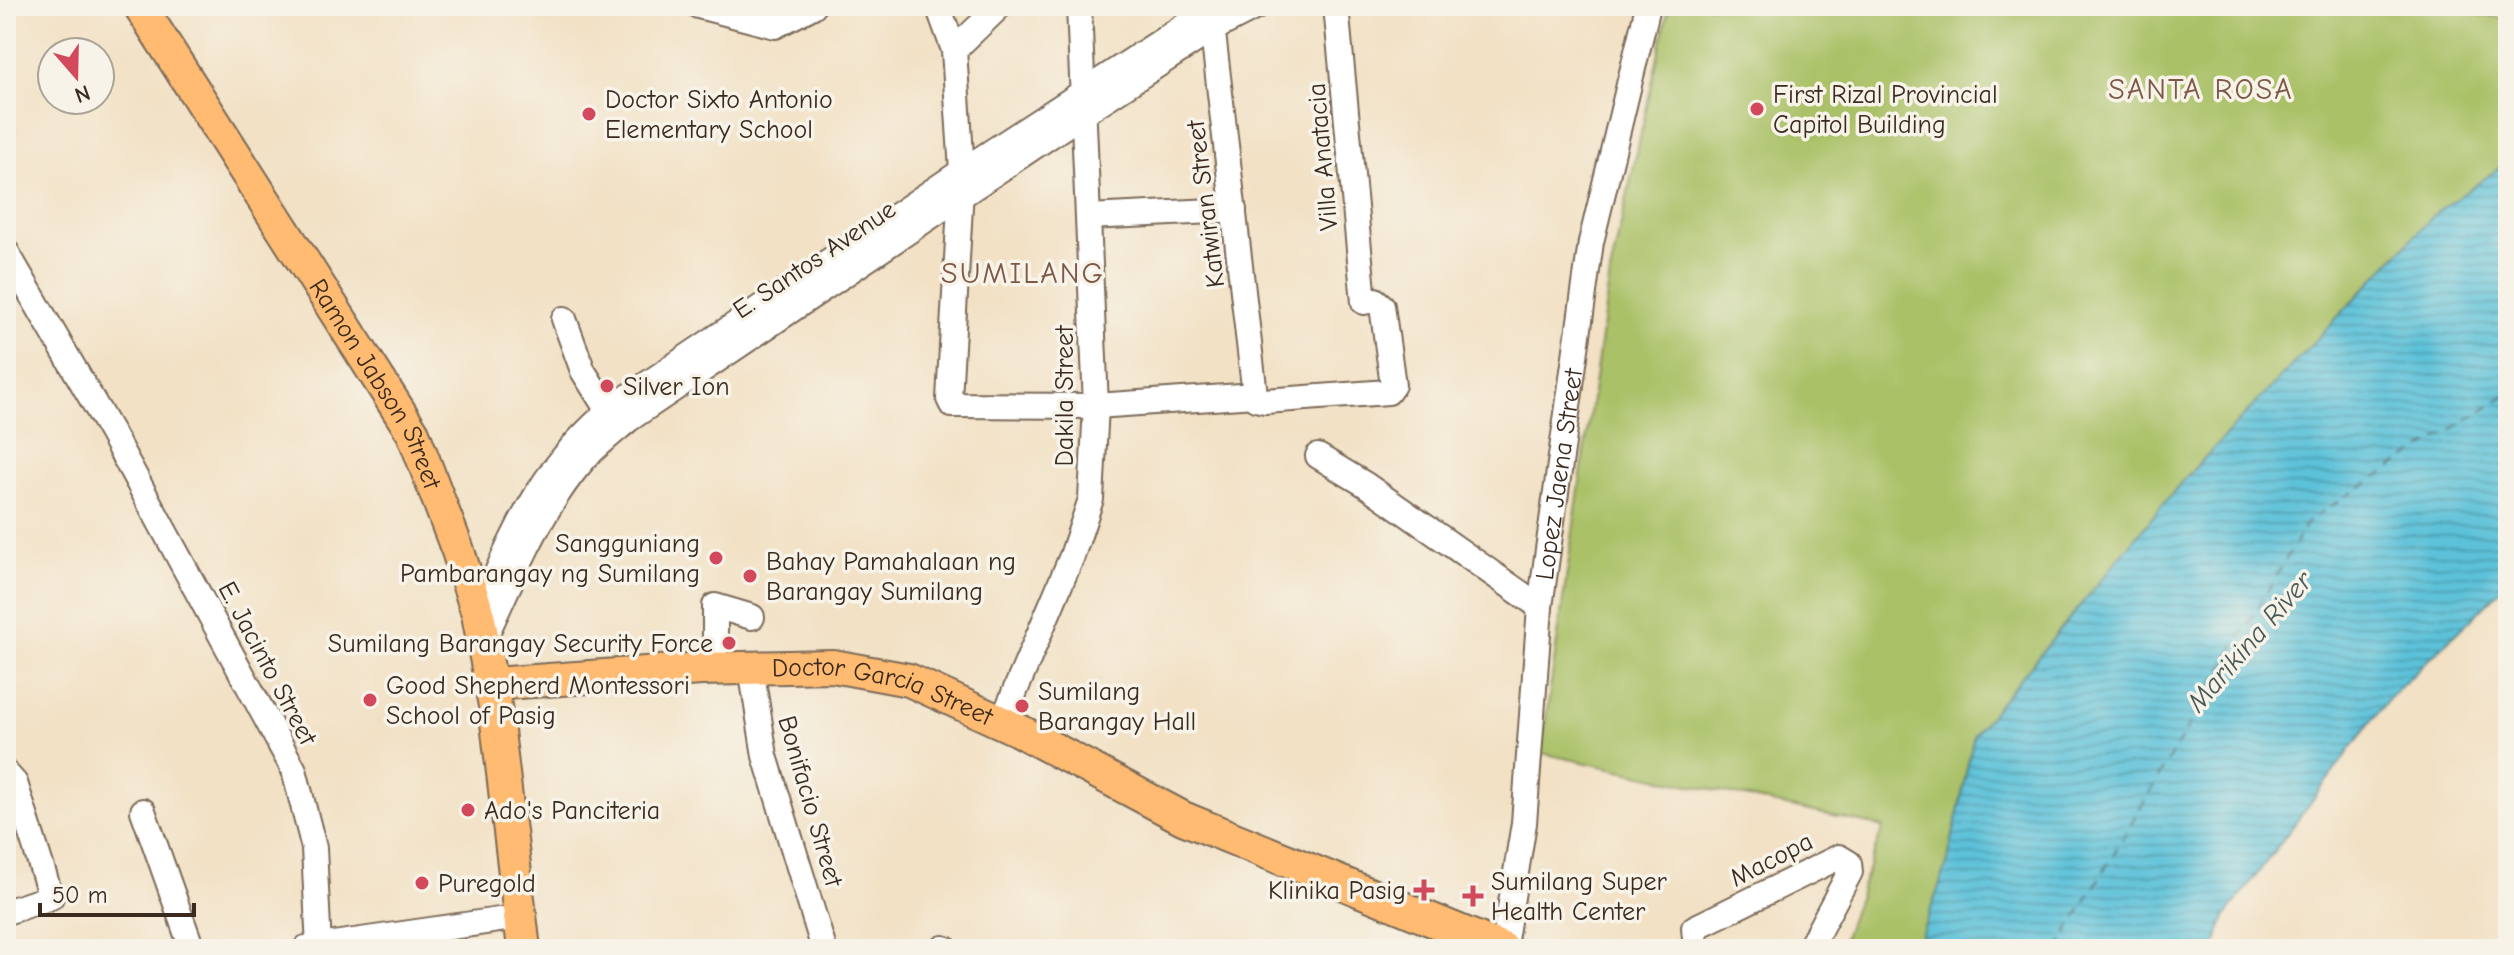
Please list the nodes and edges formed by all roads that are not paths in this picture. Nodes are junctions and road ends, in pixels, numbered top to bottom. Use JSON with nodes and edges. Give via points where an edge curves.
{"nodes":[{"id":1,"x":126,"y":6,"type":"edge"},
{"id":2,"x":140,"y":6,"type":"edge"},
{"id":3,"x":157,"y":6,"type":"edge"},
{"id":4,"x":698,"y":6,"type":"edge"},
{"id":5,"x":813,"y":6,"type":"edge"},
{"id":6,"x":938,"y":6,"type":"edge"},
{"id":7,"x":1000,"y":6,"type":"edge"},
{"id":8,"x":1079,"y":6,"type":"edge"},
{"id":9,"x":1258,"y":6,"type":"edge"},
{"id":10,"x":1336,"y":6,"type":"edge"},
{"id":11,"x":1648,"y":6,"type":"edge"},
{"id":12,"x":1212,"y":13,"type":"edge"},
{"id":13,"x":160,"y":39,"type":"junction"},
{"id":14,"x":954,"y":50,"type":"junction"},
{"id":15,"x":1083,"y":102,"type":"junction"},
{"id":16,"x":962,"y":182,"type":"junction"},
{"id":17,"x":1234,"y":210,"type":"junction"},
{"id":18,"x":1088,"y":217,"type":"junction"},
{"id":19,"x":6,"y":251,"type":"edge"},
{"id":20,"x":564,"y":319,"type":"dead end"},
{"id":21,"x":1255,"y":395,"type":"junction"},
{"id":22,"x":1096,"y":406,"type":"junction"},
{"id":23,"x":608,"y":411,"type":"junction"},
{"id":24,"x":1318,"y":456,"type":"dead end"},
{"id":25,"x":1540,"y":607,"type":"junction"},
{"id":26,"x":752,"y":617,"type":"dead end"},
{"id":27,"x":481,"y":626,"type":"junction"},
{"id":28,"x":715,"y":668,"type":"junction"},
{"id":29,"x":751,"y":668,"type":"junction"},
{"id":30,"x":491,"y":684,"type":"junction"},
{"id":31,"x":1002,"y":722,"type":"junction"},
{"id":32,"x":6,"y":773,"type":"edge"},
{"id":33,"x":143,"y":811,"type":"dead end"},
{"id":34,"x":6,"y":912,"type":"edge"},
{"id":35,"x":520,"y":917,"type":"junction"},
{"id":36,"x":1491,"y":944,"type":"edge"},
{"id":37,"x":314,"y":948,"type":"edge"},
{"id":38,"x":192,"y":949,"type":"edge"},
{"id":39,"x":524,"y":949,"type":"edge"},
{"id":40,"x":824,"y":949,"type":"edge"},
{"id":41,"x":1696,"y":949,"type":"edge"},
{"id":42,"x":1809,"y":949,"type":"edge"}],
"edges":[{"from":1,"to":13,"type":"street","via":[[142,33]]},
{"from":2,"to":13,"type":"main road","name":"Ramon Jabson Street"},
{"from":3,"to":13,"type":"street","via":[[165,19]]},
{"from":4,"to":5,"type":"street","via":[[775,26]]},
{"from":6,"to":14,"type":"street"},
{"from":7,"to":14,"type":"street"},
{"from":8,"to":15,"type":"street","name":"Dakila Street"},
{"from":9,"to":12,"type":"street","name":"E. Santos Avenue"},
{"from":10,"to":21,"type":"street","name":"Villa Anatacia","via":[[1364,302],[1375,300],[1382,306],[1392,390],[1265,401]]},
{"from":11,"to":25,"type":"street","name":"Lopez Jaena Street","via":[[1591,242]]},
{"from":12,"to":15,"type":"street","name":"E. Santos Avenue"},
{"from":12,"to":17,"type":"street","name":"Katwiran Street"},
{"from":13,"to":27,"type":"main road","name":"Ramon Jabson Street","via":[[413,433]]},
{"from":14,"to":16,"type":"street"},
{"from":15,"to":16,"type":"street","name":"E. Santos Avenue"},
{"from":15,"to":18,"type":"street","name":"Dakila Street"},
{"from":16,"to":22,"type":"street","via":[[952,405]]},
{"from":16,"to":23,"type":"street","name":"E. Santos Avenue"},
{"from":16,"to":27,"type":"street","name":"E. Santos Avenue","via":[[628,420],[588,455],[545,515]]},
{"from":17,"to":18,"type":"street"},
{"from":17,"to":21,"type":"street","name":"Katwiran Street"},
{"from":18,"to":22,"type":"street","name":"Dakila Street"},
{"from":19,"to":37,"type":"street","name":"E. Jacinto Street","via":[[294,770],[314,848]]},
{"from":20,"to":23,"type":"street","via":[[583,371]]},
{"from":21,"to":22,"type":"street"},
{"from":22,"to":31,"type":"street","name":"Dakila Street","via":[[1091,499]]},
{"from":23,"to":27,"type":"street","name":"E. Santos Avenue","via":[[552,466],[531,501]]},
{"from":24,"to":25,"type":"street"},
{"from":25,"to":36,"type":"street","name":"Lopez Jaena Street","via":[[1524,823]]},
{"from":26,"to":28,"type":"street","via":[[715,606]]},
{"from":27,"to":30,"type":"main road","name":"Ramon Jabson Street"},
{"from":28,"to":29,"type":"main road","name":"Doctor Garcia Street"},
{"from":28,"to":30,"type":"main road","name":"Doctor Garcia Street"},
{"from":29,"to":31,"type":"main road","name":"Doctor Garcia Street","via":[[833,666],[909,680]]},
{"from":29,"to":40,"type":"street","name":"Bonifacio Street","via":[[765,756]]},
{"from":30,"to":35,"type":"main road","name":"Ramon Jabson Street"},
{"from":31,"to":36,"type":"main road","name":"Doctor Garcia Street","via":[[1183,818]]},
{"from":32,"to":34,"type":"street","via":[[15,783],[51,897]]},
{"from":33,"to":38,"type":"street"},
{"from":35,"to":37,"type":"street","name":"E. Jacinto Street"},
{"from":35,"to":39,"type":"main road","name":"Ramon Jabson Street"},
{"from":41,"to":42,"type":"street","name":"Macopa","via":[[1694,928],[1839,857],[1849,863],[1850,872]]}]}
